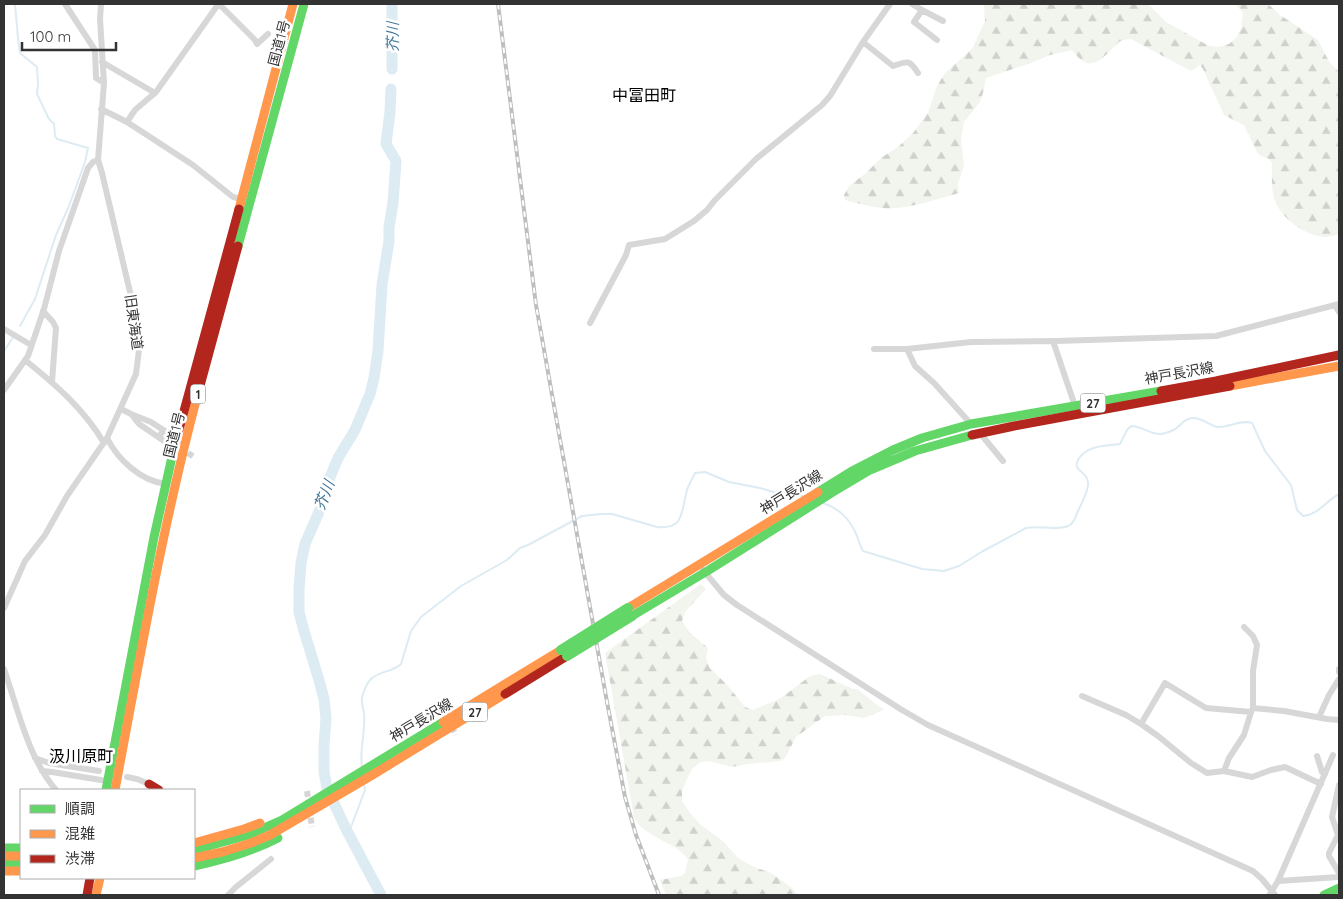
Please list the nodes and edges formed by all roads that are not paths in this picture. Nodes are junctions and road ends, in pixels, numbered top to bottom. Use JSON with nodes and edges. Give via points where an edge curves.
{"nodes":[{"id":1,"x":65,"y":4,"type":"edge"},
{"id":2,"x":101,"y":4,"type":"edge"},
{"id":3,"x":293,"y":4,"type":"edge"},
{"id":4,"x":304,"y":4,"type":"edge"},
{"id":5,"x":890,"y":4,"type":"edge"},
{"id":6,"x":912,"y":4,"type":"edge"},
{"id":7,"x":922,"y":10,"type":"junction"},
{"id":8,"x":942,"y":21,"type":"dead end"},
{"id":9,"x":268,"y":34,"type":"dead end"},
{"id":10,"x":937,"y":40,"type":"dead end"},
{"id":11,"x":863,"y":42,"type":"junction"},
{"id":12,"x":102,"y":62,"type":"junction"},
{"id":13,"x":918,"y":73,"type":"dead end"},
{"id":14,"x":104,"y":83,"type":"junction"},
{"id":15,"x":155,"y":93,"type":"junction"},
{"id":16,"x":101,"y":109,"type":"junction"},
{"id":17,"x":127,"y":122,"type":"junction"},
{"id":18,"x":98,"y":160,"type":"junction"},
{"id":19,"x":242,"y":199,"type":"junction"},
{"id":20,"x":1337,"y":305,"type":"edge"},
{"id":21,"x":43,"y":311,"type":"junction"},
{"id":22,"x":1339,"y":312,"type":"edge"},
{"id":23,"x":590,"y":323,"type":"dead end"},
{"id":24,"x":4,"y":329,"type":"edge"},
{"id":25,"x":1053,"y":341,"type":"junction"},
{"id":26,"x":31,"y":345,"type":"junction"},
{"id":27,"x":874,"y":349,"type":"dead end"},
{"id":28,"x":907,"y":349,"type":"junction"},
{"id":29,"x":1339,"y":355,"type":"edge"},
{"id":30,"x":25,"y":360,"type":"junction"},
{"id":31,"x":1339,"y":366,"type":"edge"},
{"id":32,"x":52,"y":382,"type":"junction"},
{"id":33,"x":4,"y":390,"type":"edge"},
{"id":34,"x":1074,"y":406,"type":"junction"},
{"id":35,"x":121,"y":409,"type":"junction"},
{"id":36,"x":131,"y":414,"type":"junction"},
{"id":37,"x":971,"y":424,"type":"junction"},
{"id":38,"x":158,"y":432,"type":"tunnel mouth"},
{"id":39,"x":980,"y":433,"type":"junction"},
{"id":40,"x":178,"y":434,"type":"junction"},
{"id":41,"x":106,"y":441,"type":"junction"},
{"id":42,"x":174,"y":451,"type":"junction"},
{"id":43,"x":1003,"y":461,"type":"dead end"},
{"id":44,"x":858,"y":473,"type":"junction"},
{"id":45,"x":166,"y":484,"type":"junction"},
{"id":46,"x":702,"y":569,"type":"junction"},
{"id":47,"x":4,"y":608,"type":"edge"},
{"id":48,"x":1244,"y":627,"type":"dead end"},
{"id":49,"x":4,"y":669,"type":"edge"},
{"id":50,"x":1339,"y":678,"type":"edge"},
{"id":51,"x":1082,"y":696,"type":"dead end"},
{"id":52,"x":1252,"y":710,"type":"junction"},
{"id":53,"x":1319,"y":717,"type":"junction"},
{"id":54,"x":1339,"y":720,"type":"edge"},
{"id":55,"x":1141,"y":724,"type":"junction"},
{"id":56,"x":1334,"y":755,"type":"dead end"},
{"id":57,"x":1316,"y":756,"type":"dead end"},
{"id":58,"x":35,"y":758,"type":"junction"},
{"id":59,"x":42,"y":771,"type":"junction"},
{"id":60,"x":99,"y":771,"type":"dead end"},
{"id":61,"x":1224,"y":771,"type":"junction"},
{"id":62,"x":1325,"y":774,"type":"junction"},
{"id":63,"x":127,"y":777,"type":"dead end"},
{"id":64,"x":149,"y":784,"type":"joint"},
{"id":65,"x":1321,"y":784,"type":"junction"},
{"id":66,"x":1339,"y":785,"type":"edge"},
{"id":67,"x":106,"y":786,"type":"edge"},
{"id":68,"x":55,"y":789,"type":"edge"},
{"id":69,"x":115,"y":789,"type":"edge"},
{"id":70,"x":157,"y":789,"type":"edge"},
{"id":71,"x":317,"y":807,"type":"junction"},
{"id":72,"x":249,"y":839,"type":"junction"},
{"id":73,"x":195,"y":843,"type":"edge"},
{"id":74,"x":4,"y":848,"type":"edge"},
{"id":75,"x":20,"y":848,"type":"edge"},
{"id":76,"x":195,"y":850,"type":"edge"},
{"id":77,"x":4,"y":856,"type":"edge"},
{"id":78,"x":20,"y":856,"type":"edge"},
{"id":79,"x":271,"y":859,"type":"dead end"},
{"id":80,"x":195,"y":863,"type":"edge"},
{"id":81,"x":4,"y":864,"type":"edge"},
{"id":82,"x":20,"y":864,"type":"edge"},
{"id":83,"x":4,"y":871,"type":"edge"},
{"id":84,"x":20,"y":871,"type":"edge"},
{"id":85,"x":1339,"y":873,"type":"edge"},
{"id":86,"x":1339,"y":877,"type":"edge"},
{"id":87,"x":90,"y":879,"type":"edge"},
{"id":88,"x":100,"y":879,"type":"edge"},
{"id":89,"x":1278,"y":881,"type":"junction"},
{"id":90,"x":1339,"y":888,"type":"edge"},
{"id":91,"x":1272,"y":894,"type":"edge"},
{"id":92,"x":87,"y":895,"type":"edge"},
{"id":93,"x":96,"y":895,"type":"edge"},
{"id":94,"x":228,"y":895,"type":"edge"},
{"id":95,"x":1324,"y":895,"type":"edge"}],
"edges":[{"from":1,"to":14,"type":"street","via":[[95,50],[96,78]]},
{"from":2,"to":12,"type":"street","name":"旧東海道"},
{"from":3,"to":19,"type":"main road","name":"国道1号","number":"1"},
{"from":4,"to":69,"type":"main road","name":"国道1号","number":"1","via":[[168,514]]},
{"from":5,"to":11,"type":"street"},
{"from":6,"to":7,"type":"street"},
{"from":7,"to":8,"type":"street"},
{"from":7,"to":10,"type":"street","via":[[914,22]]},
{"from":9,"to":15,"type":"street","via":[[257,44],[219,4]]},
{"from":11,"to":13,"type":"street","via":[[893,66],[908,61]]},
{"from":11,"to":23,"type":"street","via":[[822,105],[756,159],[707,210],[666,239],[629,245]]},
{"from":12,"to":14,"type":"street","name":"旧東海道"},
{"from":12,"to":15,"type":"street"},
{"from":14,"to":16,"type":"street","name":"旧東海道"},
{"from":15,"to":17,"type":"street","via":[[135,110]]},
{"from":16,"to":17,"type":"street"},
{"from":16,"to":18,"type":"street","name":"旧東海道"},
{"from":17,"to":19,"type":"street","via":[[193,165],[233,197]]},
{"from":18,"to":21,"type":"street","via":[[88,168]]},
{"from":18,"to":35,"type":"street","name":"旧東海道","via":[[138,335],[136,374]]},
{"from":19,"to":40,"type":"main road","name":"国道1号","number":"1"},
{"from":20,"to":22,"type":"street"},
{"from":20,"to":25,"type":"street","via":[[1216,336]]},
{"from":21,"to":26,"type":"street"},
{"from":21,"to":32,"type":"street","via":[[56,328]]},
{"from":24,"to":26,"type":"street"},
{"from":25,"to":28,"type":"street","via":[[964,342]]},
{"from":25,"to":34,"type":"street"},
{"from":26,"to":30,"type":"street"},
{"from":27,"to":28,"type":"street"},
{"from":28,"to":37,"type":"street","via":[[915,366]]},
{"from":29,"to":34,"type":"main road","name":"神戸長沢線","number":"27"},
{"from":30,"to":32,"type":"street"},
{"from":30,"to":33,"type":"street"},
{"from":31,"to":39,"type":"main road","name":"神戸長沢線","number":"27"},
{"from":32,"to":41,"type":"street"},
{"from":34,"to":37,"type":"main road","name":"神戸長沢線","number":"27"},
{"from":35,"to":36,"type":"street"},
{"from":35,"to":41,"type":"street","name":"旧東海道"},
{"from":36,"to":38,"type":"street"},
{"from":36,"to":40,"type":"street","via":[[168,433]]},
{"from":36,"to":42,"type":"street"},
{"from":37,"to":39,"type":"street"},
{"from":37,"to":44,"type":"main road","name":"神戸長沢線","number":"27","via":[[922,438],[880,456]]},
{"from":39,"to":43,"type":"street"},
{"from":39,"to":44,"type":"main road","name":"神戸長沢線","number":"27"},
{"from":40,"to":42,"type":"main road","name":"国道1号","number":"1"},
{"from":41,"to":45,"type":"street","via":[[125,462],[148,478]]},
{"from":41,"to":47,"type":"street","name":"旧東海道","via":[[25,561]]},
{"from":42,"to":45,"type":"main road","name":"国道1号","number":"1"},
{"from":44,"to":46,"type":"main road","name":"神戸長沢線","number":"27","via":[[784,523]]},
{"from":44,"to":46,"type":"main road","name":"神戸長沢線","number":"27","via":[[773,520]]},
{"from":45,"to":67,"type":"main road","name":"国道1号","number":"1"},
{"from":46,"to":71,"type":"main road","name":"神戸長沢線","number":"27","bridge":true},
{"from":46,"to":91,"type":"street","via":[[737,605],[918,719],[1253,871]]},
{"from":48,"to":52,"type":"street","via":[[1257,645]]},
{"from":49,"to":58,"type":"street"},
{"from":50,"to":53,"type":"street"},
{"from":51,"to":55,"type":"street"},
{"from":52,"to":53,"type":"street","via":[[1284,710]]},
{"from":52,"to":55,"type":"street","via":[[1206,708],[1165,683]]},
{"from":52,"to":61,"type":"street","via":[[1244,735]]},
{"from":53,"to":54,"type":"street"},
{"from":55,"to":61,"type":"street","via":[[1207,773]]},
{"from":56,"to":62,"type":"street"},
{"from":57,"to":62,"type":"street"},
{"from":58,"to":59,"type":"street"},
{"from":58,"to":60,"type":"street"},
{"from":59,"to":67,"type":"street"},
{"from":59,"to":68,"type":"street"},
{"from":61,"to":65,"type":"street","via":[[1252,776],[1285,767]]},
{"from":62,"to":65,"type":"street"},
{"from":63,"to":64,"type":"street"},
{"from":64,"to":70,"type":"main road"},
{"from":65,"to":89,"type":"street"},
{"from":66,"to":85,"type":"street","via":[[1332,817],[1338,835],[1329,853]]},
{"from":71,"to":72,"type":"main road","name":"神戸長沢線","via":[[270,835]]},
{"from":71,"to":72,"type":"main road","name":"神戸長沢線","number":"27","via":[[295,806]]},
{"from":72,"to":73,"type":"main road","name":"神戸長沢線","number":"27"},
{"from":72,"to":76,"type":"main road","name":"神戸長沢線","number":"27"},
{"from":72,"to":80,"type":"main road","name":"神戸長沢線","number":"27"},
{"from":74,"to":75,"type":"main road"},
{"from":77,"to":78,"type":"main road"},
{"from":79,"to":94,"type":"street"},
{"from":81,"to":82,"type":"main road"},
{"from":83,"to":84,"type":"main road"},
{"from":86,"to":89,"type":"street"},
{"from":87,"to":92,"type":"main road"},
{"from":88,"to":93,"type":"main road"},
{"from":89,"to":91,"type":"street"},
{"from":90,"to":95,"type":"main road"}]}
